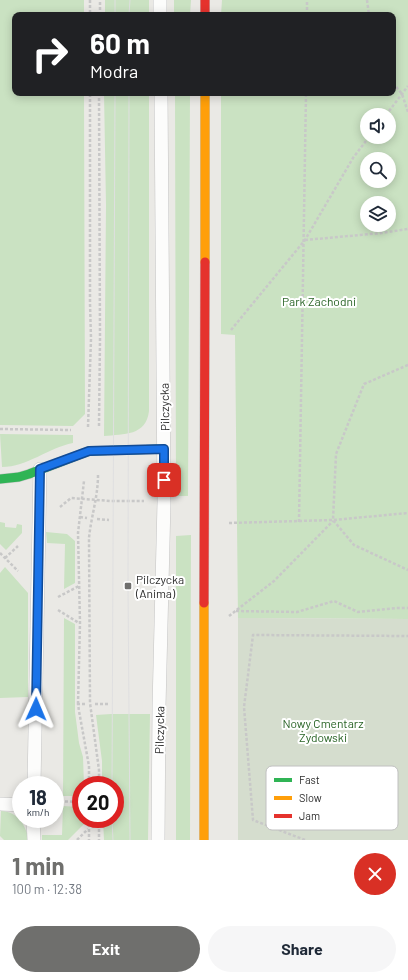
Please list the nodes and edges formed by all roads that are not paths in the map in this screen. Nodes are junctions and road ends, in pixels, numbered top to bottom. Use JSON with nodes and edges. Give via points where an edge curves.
{"nodes":[{"id":1,"x":160,"y":0,"type":"edge"},
{"id":2,"x":205,"y":0,"type":"edge"},
{"id":3,"x":160,"y":12,"type":"edge"},
{"id":4,"x":205,"y":12,"type":"edge"},
{"id":5,"x":161,"y":96,"type":"edge"},
{"id":6,"x":205,"y":96,"type":"edge"},
{"id":7,"x":164,"y":449,"type":"junction"},
{"id":8,"x":40,"y":469,"type":"junction"},
{"id":9,"x":0,"y":479,"type":"edge"},
{"id":10,"x":34,"y":776,"type":"edge"},
{"id":11,"x":0,"y":804,"type":"edge"},
{"id":12,"x":12,"y":804,"type":"edge"},
{"id":13,"x":34,"y":828,"type":"edge"},
{"id":14,"x":34,"y":840,"type":"edge"},
{"id":15,"x":158,"y":840,"type":"edge"},
{"id":16,"x":204,"y":840,"type":"edge"}],
"edges":[{"from":1,"to":3,"type":"lane"},
{"from":2,"to":4,"type":"street"},
{"from":5,"to":7,"type":"lane","name":"Pilczycka"},
{"from":6,"to":16,"type":"street"},
{"from":7,"to":8,"type":"street","via":[[89,451]]},
{"from":7,"to":15,"type":"lane","name":"Pilczycka"},
{"from":8,"to":9,"type":"street","via":[[19,477]]},
{"from":8,"to":10,"type":"lane"},
{"from":11,"to":12,"type":"lane"},
{"from":13,"to":14,"type":"lane"}]}
